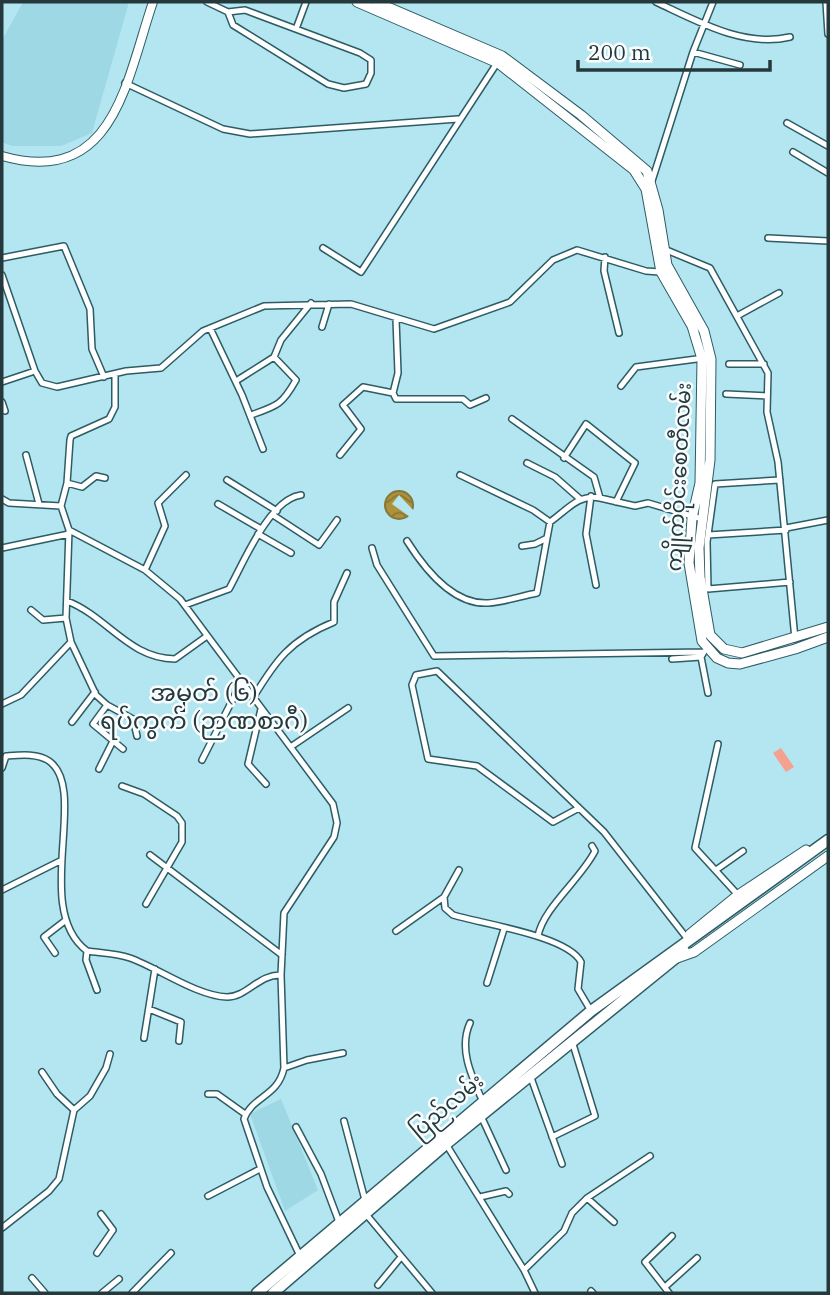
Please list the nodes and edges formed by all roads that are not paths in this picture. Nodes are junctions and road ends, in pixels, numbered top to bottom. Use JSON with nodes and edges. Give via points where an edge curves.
{"nodes":[{"id":1,"x":153,"y":2,"type":"edge"},
{"id":2,"x":207,"y":2,"type":"edge"},
{"id":3,"x":306,"y":2,"type":"edge"},
{"id":4,"x":357,"y":2,"type":"edge"},
{"id":5,"x":376,"y":2,"type":"edge"},
{"id":6,"x":656,"y":2,"type":"edge"},
{"id":7,"x":713,"y":2,"type":"edge"},
{"id":8,"x":826,"y":2,"type":"edge"},
{"id":9,"x":664,"y":4,"type":"edge"},
{"id":10,"x":229,"y":12,"type":"junction"},
{"id":11,"x":705,"y":25,"type":"junction"},
{"id":12,"x":296,"y":29,"type":"junction"},
{"id":13,"x":828,"y":34,"type":"edge"},
{"id":14,"x":790,"y":37,"type":"dead end"},
{"id":15,"x":693,"y":52,"type":"junction"},
{"id":16,"x":500,"y":59,"type":"junction"},
{"id":17,"x":740,"y":65,"type":"dead end"},
{"id":18,"x":125,"y":83,"type":"junction"},
{"id":19,"x":458,"y":120,"type":"junction"},
{"id":20,"x":787,"y":123,"type":"dead end"},
{"id":21,"x":828,"y":146,"type":"edge"},
{"id":22,"x":793,"y":152,"type":"dead end"},
{"id":23,"x":2,"y":156,"type":"edge"},
{"id":24,"x":828,"y":173,"type":"edge"},
{"id":25,"x":648,"y":187,"type":"junction"},
{"id":26,"x":768,"y":238,"type":"dead end"},
{"id":27,"x":828,"y":241,"type":"edge"},
{"id":28,"x":323,"y":248,"type":"dead end"},
{"id":29,"x":664,"y":249,"type":"junction"},
{"id":30,"x":605,"y":257,"type":"junction"},
{"id":31,"x":2,"y":258,"type":"edge"},
{"id":32,"x":665,"y":271,"type":"junction"},
{"id":33,"x":2,"y":275,"type":"edge"},
{"id":34,"x":779,"y":293,"type":"dead end"},
{"id":35,"x":311,"y":303,"type":"junction"},
{"id":36,"x":329,"y":304,"type":"junction"},
{"id":37,"x":737,"y":316,"type":"junction"},
{"id":38,"x":396,"y":319,"type":"junction"},
{"id":39,"x":322,"y":327,"type":"dead end"},
{"id":40,"x":210,"y":328,"type":"junction"},
{"id":41,"x":619,"y":333,"type":"dead end"},
{"id":42,"x":274,"y":357,"type":"junction"},
{"id":43,"x":706,"y":358,"type":"junction"},
{"id":44,"x":729,"y":364,"type":"dead end"},
{"id":45,"x":764,"y":364,"type":"junction"},
{"id":46,"x":35,"y":371,"type":"junction"},
{"id":47,"x":115,"y":374,"type":"junction"},
{"id":48,"x":104,"y":377,"type":"junction"},
{"id":49,"x":236,"y":381,"type":"junction"},
{"id":50,"x":2,"y":382,"type":"edge"},
{"id":51,"x":621,"y":386,"type":"dead end"},
{"id":52,"x":393,"y":393,"type":"junction"},
{"id":53,"x":726,"y":394,"type":"dead end"},
{"id":54,"x":767,"y":396,"type":"junction"},
{"id":55,"x":486,"y":398,"type":"dead end"},
{"id":56,"x":2,"y":402,"type":"edge"},
{"id":57,"x":5,"y":411,"type":"dead end"},
{"id":58,"x":251,"y":415,"type":"junction"},
{"id":59,"x":512,"y":419,"type":"dead end"},
{"id":60,"x":262,"y":449,"type":"dead end"},
{"id":61,"x":26,"y":455,"type":"dead end"},
{"id":62,"x":340,"y":455,"type":"dead end"},
{"id":63,"x":564,"y":458,"type":"junction"},
{"id":64,"x":527,"y":463,"type":"dead end"},
{"id":65,"x":186,"y":475,"type":"dead end"},
{"id":66,"x":460,"y":475,"type":"dead end"},
{"id":67,"x":105,"y":478,"type":"dead end"},
{"id":68,"x":780,"y":480,"type":"junction"},
{"id":69,"x":227,"y":481,"type":"dead end"},
{"id":70,"x":67,"y":483,"type":"junction"},
{"id":71,"x":301,"y":495,"type":"dead end"},
{"id":72,"x":591,"y":496,"type":"junction"},
{"id":73,"x":600,"y":498,"type":"junction"},
{"id":74,"x":580,"y":499,"type":"junction"},
{"id":75,"x":2,"y":501,"type":"edge"},
{"id":76,"x":616,"y":502,"type":"junction"},
{"id":77,"x":39,"y":504,"type":"junction"},
{"id":78,"x":218,"y":504,"type":"dead end"},
{"id":79,"x":61,"y":506,"type":"junction"},
{"id":80,"x":275,"y":513,"type":"junction"},
{"id":81,"x":697,"y":519,"type":"junction"},
{"id":82,"x":337,"y":520,"type":"dead end"},
{"id":83,"x":828,"y":520,"type":"edge"},
{"id":84,"x":550,"y":523,"type":"junction"},
{"id":85,"x":786,"y":529,"type":"junction"},
{"id":86,"x":259,"y":531,"type":"junction"},
{"id":87,"x":69,"y":532,"type":"junction"},
{"id":88,"x":708,"y":535,"type":"junction"},
{"id":89,"x":547,"y":538,"type":"junction"},
{"id":90,"x":408,"y":541,"type":"dead end"},
{"id":91,"x":522,"y":546,"type":"dead end"},
{"id":92,"x":2,"y":548,"type":"edge"},
{"id":93,"x":372,"y":548,"type":"dead end"},
{"id":94,"x":291,"y":553,"type":"dead end"},
{"id":95,"x":145,"y":570,"type":"junction"},
{"id":96,"x":346,"y":573,"type":"dead end"},
{"id":97,"x":790,"y":582,"type":"junction"},
{"id":98,"x":596,"y":585,"type":"dead end"},
{"id":99,"x":67,"y":601,"type":"junction"},
{"id":100,"x":185,"y":605,"type":"junction"},
{"id":101,"x":31,"y":610,"type":"dead end"},
{"id":102,"x":66,"y":618,"type":"junction"},
{"id":103,"x":828,"y":627,"type":"edge"},
{"id":104,"x":207,"y":636,"type":"junction"},
{"id":105,"x":828,"y":636,"type":"edge"},
{"id":106,"x":795,"y":639,"type":"junction"},
{"id":107,"x":71,"y":642,"type":"junction"},
{"id":108,"x":716,"y":643,"type":"junction"},
{"id":109,"x":704,"y":653,"type":"junction"},
{"id":110,"x":672,"y":659,"type":"dead end"},
{"id":111,"x":241,"y":683,"type":"junction"},
{"id":112,"x":94,"y":692,"type":"junction"},
{"id":113,"x":708,"y":693,"type":"dead end"},
{"id":114,"x":253,"y":698,"type":"junction"},
{"id":115,"x":2,"y":704,"type":"edge"},
{"id":116,"x":107,"y":705,"type":"junction"},
{"id":117,"x":348,"y":708,"type":"dead end"},
{"id":118,"x":261,"y":709,"type":"junction"},
{"id":119,"x":72,"y":722,"type":"dead end"},
{"id":120,"x":137,"y":736,"type":"dead end"},
{"id":121,"x":112,"y":743,"type":"junction"},
{"id":122,"x":718,"y":744,"type":"dead end"},
{"id":123,"x":292,"y":746,"type":"junction"},
{"id":124,"x":123,"y":749,"type":"dead end"},
{"id":125,"x":202,"y":760,"type":"dead end"},
{"id":126,"x":2,"y":768,"type":"edge"},
{"id":127,"x":99,"y":769,"type":"dead end"},
{"id":128,"x":266,"y":784,"type":"dead end"},
{"id":129,"x":121,"y":786,"type":"dead end"},
{"id":130,"x":579,"y":808,"type":"junction"},
{"id":131,"x":828,"y":837,"type":"edge"},
{"id":132,"x":592,"y":846,"type":"dead end"},
{"id":133,"x":828,"y":847,"type":"edge"},
{"id":134,"x":743,"y":851,"type":"dead end"},
{"id":135,"x":150,"y":855,"type":"dead end"},
{"id":136,"x":828,"y":856,"type":"edge"},
{"id":137,"x":60,"y":861,"type":"junction"},
{"id":138,"x":168,"y":867,"type":"junction"},
{"id":139,"x":459,"y":870,"type":"dead end"},
{"id":140,"x":716,"y":870,"type":"junction"},
{"id":141,"x":2,"y":890,"type":"edge"},
{"id":142,"x":738,"y":895,"type":"junction"},
{"id":143,"x":444,"y":897,"type":"junction"},
{"id":144,"x":146,"y":904,"type":"dead end"},
{"id":145,"x":66,"y":920,"type":"junction"},
{"id":146,"x":503,"y":929,"type":"junction"},
{"id":147,"x":396,"y":931,"type":"dead end"},
{"id":148,"x":538,"y":936,"type":"junction"},
{"id":149,"x":686,"y":937,"type":"junction"},
{"id":150,"x":87,"y":951,"type":"junction"},
{"id":151,"x":55,"y":953,"type":"dead end"},
{"id":152,"x":282,"y":955,"type":"junction"},
{"id":153,"x":673,"y":956,"type":"junction"},
{"id":154,"x":155,"y":969,"type":"junction"},
{"id":155,"x":281,"y":975,"type":"junction"},
{"id":156,"x":487,"y":983,"type":"dead end"},
{"id":157,"x":97,"y":990,"type":"dead end"},
{"id":158,"x":149,"y":1009,"type":"junction"},
{"id":159,"x":591,"y":1011,"type":"junction"},
{"id":160,"x":470,"y":1023,"type":"dead end"},
{"id":161,"x":144,"y":1038,"type":"dead end"},
{"id":162,"x":179,"y":1041,"type":"dead end"},
{"id":163,"x":572,"y":1041,"type":"junction"},
{"id":164,"x":343,"y":1053,"type":"dead end"},
{"id":165,"x":110,"y":1054,"type":"dead end"},
{"id":166,"x":284,"y":1068,"type":"junction"},
{"id":167,"x":42,"y":1072,"type":"dead end"},
{"id":168,"x":530,"y":1075,"type":"junction"},
{"id":169,"x":208,"y":1094,"type":"dead end"},
{"id":170,"x":483,"y":1102,"type":"junction"},
{"id":171,"x":74,"y":1110,"type":"junction"},
{"id":172,"x":245,"y":1114,"type":"junction"},
{"id":173,"x":481,"y":1116,"type":"junction"},
{"id":174,"x":344,"y":1121,"type":"dead end"},
{"id":175,"x":296,"y":1127,"type":"dead end"},
{"id":176,"x":552,"y":1137,"type":"junction"},
{"id":177,"x":446,"y":1144,"type":"junction"},
{"id":178,"x":650,"y":1156,"type":"dead end"},
{"id":179,"x":562,"y":1164,"type":"dead end"},
{"id":180,"x":260,"y":1169,"type":"junction"},
{"id":181,"x":506,"y":1170,"type":"dead end"},
{"id":182,"x":509,"y":1194,"type":"dead end"},
{"id":183,"x":208,"y":1196,"type":"dead end"},
{"id":184,"x":480,"y":1197,"type":"junction"},
{"id":185,"x":587,"y":1198,"type":"junction"},
{"id":186,"x":365,"y":1200,"type":"junction"},
{"id":187,"x":365,"y":1213,"type":"junction"},
{"id":188,"x":101,"y":1214,"type":"dead end"},
{"id":189,"x":614,"y":1222,"type":"dead end"},
{"id":190,"x":339,"y":1223,"type":"junction"},
{"id":191,"x":2,"y":1228,"type":"edge"},
{"id":192,"x":672,"y":1236,"type":"dead end"},
{"id":193,"x":97,"y":1253,"type":"dead end"},
{"id":194,"x":172,"y":1253,"type":"dead end"},
{"id":195,"x":401,"y":1257,"type":"junction"},
{"id":196,"x":697,"y":1258,"type":"dead end"},
{"id":197,"x":302,"y":1260,"type":"junction"},
{"id":198,"x":524,"y":1270,"type":"junction"},
{"id":199,"x":32,"y":1278,"type":"dead end"},
{"id":200,"x":119,"y":1279,"type":"dead end"},
{"id":201,"x":378,"y":1285,"type":"dead end"},
{"id":202,"x":665,"y":1287,"type":"junction"},
{"id":203,"x":278,"y":1292,"type":"edge"},
{"id":204,"x":534,"y":1292,"type":"edge"},
{"id":205,"x":45,"y":1293,"type":"edge"},
{"id":206,"x":102,"y":1293,"type":"edge"},
{"id":207,"x":132,"y":1293,"type":"edge"},
{"id":208,"x":257,"y":1293,"type":"edge"},
{"id":209,"x":432,"y":1293,"type":"edge"},
{"id":210,"x":669,"y":1293,"type":"edge"}],
"edges":[{"from":1,"to":18,"type":"main road"},
{"from":2,"to":10,"type":"street"},
{"from":3,"to":12,"type":"street"},
{"from":4,"to":16,"type":"main road"},
{"from":5,"to":16,"type":"main road"},
{"from":6,"to":9,"type":"street"},
{"from":7,"to":11,"type":"street"},
{"from":8,"to":13,"type":"street"},
{"from":9,"to":11,"type":"street"},
{"from":10,"to":12,"type":"street","via":[[245,10]]},
{"from":10,"to":12,"type":"street","via":[[233,25],[328,84],[344,88],[366,84],[371,60]]},
{"from":11,"to":14,"type":"street","via":[[763,41]]},
{"from":11,"to":15,"type":"street"},
{"from":15,"to":17,"type":"street"},
{"from":15,"to":25,"type":"street"},
{"from":16,"to":19,"type":"street"},
{"from":16,"to":25,"type":"main road","via":[[647,171]]},
{"from":18,"to":19,"type":"street","via":[[223,129],[250,134]]},
{"from":18,"to":23,"type":"main road","via":[[112,117],[89,147],[45,161]]},
{"from":19,"to":28,"type":"street","via":[[361,272]]},
{"from":20,"to":21,"type":"street"},
{"from":22,"to":24,"type":"street"},
{"from":25,"to":29,"type":"main road"},
{"from":25,"to":32,"type":"main road","name":"ကျိုက်ဝိုင်းစေတီလမ်း"},
{"from":26,"to":27,"type":"street"},
{"from":29,"to":32,"type":"main road"},
{"from":29,"to":37,"type":"street","via":[[710,268]]},
{"from":30,"to":32,"type":"street","via":[[646,271]]},
{"from":30,"to":38,"type":"street","via":[[577,250],[566,253],[510,302],[453,324],[434,329]]},
{"from":30,"to":41,"type":"street","via":[[604,271]]},
{"from":31,"to":48,"type":"street","via":[[64,246],[90,309],[92,349]]},
{"from":32,"to":43,"type":"main road","name":"ကျိုက်ဝိုင်းစေတီလမ်း"},
{"from":33,"to":46,"type":"street"},
{"from":34,"to":37,"type":"street"},
{"from":35,"to":36,"type":"street"},
{"from":35,"to":40,"type":"street","via":[[264,306]]},
{"from":35,"to":42,"type":"street","via":[[281,340]]},
{"from":36,"to":38,"type":"street","via":[[351,304]]},
{"from":36,"to":39,"type":"street"},
{"from":37,"to":45,"type":"street"},
{"from":38,"to":52,"type":"street","via":[[398,373]]},
{"from":40,"to":47,"type":"street","via":[[161,368]]},
{"from":40,"to":49,"type":"street"},
{"from":42,"to":49,"type":"street"},
{"from":42,"to":58,"type":"street","via":[[296,380],[277,406]]},
{"from":43,"to":51,"type":"street","via":[[636,367]]},
{"from":43,"to":81,"type":"main road","name":"ကျိုက်ဝိုင်းစေတီလမ်း","via":[[708,483]]},
{"from":44,"to":45,"type":"street"},
{"from":45,"to":54,"type":"street"},
{"from":46,"to":48,"type":"street","via":[[49,387]]},
{"from":46,"to":50,"type":"street"},
{"from":47,"to":48,"type":"street"},
{"from":47,"to":70,"type":"street","via":[[115,407],[109,419],[71,436]]},
{"from":49,"to":58,"type":"street"},
{"from":52,"to":55,"type":"street","via":[[396,399],[463,399],[470,404]]},
{"from":52,"to":62,"type":"street","via":[[363,387],[343,405],[361,429]]},
{"from":53,"to":54,"type":"street"},
{"from":54,"to":68,"type":"street"},
{"from":56,"to":57,"type":"street"},
{"from":58,"to":60,"type":"street"},
{"from":59,"to":63,"type":"street"},
{"from":61,"to":77,"type":"street"},
{"from":63,"to":73,"type":"street","via":[[594,477]]},
{"from":63,"to":76,"type":"street","via":[[586,424],[635,463]]},
{"from":64,"to":74,"type":"street","via":[[555,477]]},
{"from":65,"to":95,"type":"street","via":[[158,503],[164,526]]},
{"from":66,"to":84,"type":"street"},
{"from":67,"to":70,"type":"street","via":[[96,476],[82,487]]},
{"from":68,"to":85,"type":"street"},
{"from":68,"to":88,"type":"street","via":[[715,484]]},
{"from":69,"to":80,"type":"street"},
{"from":70,"to":79,"type":"street"},
{"from":71,"to":80,"type":"street"},
{"from":72,"to":73,"type":"street"},
{"from":72,"to":74,"type":"street"},
{"from":72,"to":98,"type":"street","via":[[586,534]]},
{"from":73,"to":76,"type":"street"},
{"from":74,"to":84,"type":"street"},
{"from":75,"to":77,"type":"street"},
{"from":76,"to":81,"type":"street","via":[[648,503]]},
{"from":77,"to":79,"type":"street"},
{"from":78,"to":86,"type":"street"},
{"from":79,"to":87,"type":"street"},
{"from":80,"to":82,"type":"street","via":[[319,545]]},
{"from":80,"to":86,"type":"street"},
{"from":81,"to":108,"type":"main road","via":[[700,576],[708,627]]},
{"from":81,"to":109,"type":"main road","name":"ကျိုက်ဝိုင်းစေတီလမ်း","via":[[689,563]]},
{"from":83,"to":85,"type":"street"},
{"from":84,"to":89,"type":"street"},
{"from":85,"to":88,"type":"street"},
{"from":85,"to":97,"type":"street"},
{"from":86,"to":94,"type":"street"},
{"from":86,"to":100,"type":"street","via":[[229,589]]},
{"from":87,"to":92,"type":"street"},
{"from":87,"to":95,"type":"street"},
{"from":87,"to":99,"type":"street"},
{"from":88,"to":97,"type":"street","via":[[708,589]]},
{"from":89,"to":90,"type":"street","via":[[537,593],[489,603],[475,603],[456,593],[425,569]]},
{"from":89,"to":91,"type":"street"},
{"from":93,"to":109,"type":"street","via":[[377,565],[434,656]]},
{"from":95,"to":100,"type":"street"},
{"from":96,"to":114,"type":"street","via":[[334,602],[334,622],[276,660]]},
{"from":97,"to":106,"type":"street"},
{"from":99,"to":102,"type":"street"},
{"from":99,"to":104,"type":"street","via":[[96,615],[130,647],[154,657],[175,659]]},
{"from":100,"to":104,"type":"street"},
{"from":101,"to":102,"type":"street","via":[[43,620]]},
{"from":102,"to":107,"type":"street"},
{"from":103,"to":106,"type":"main road"},
{"from":104,"to":111,"type":"street"},
{"from":105,"to":109,"type":"main road","via":[[751,663],[728,663]]},
{"from":106,"to":108,"type":"main road","via":[[742,653]]},
{"from":107,"to":112,"type":"street"},
{"from":107,"to":115,"type":"street","via":[[21,695]]},
{"from":108,"to":109,"type":"street"},
{"from":109,"to":110,"type":"street"},
{"from":109,"to":113,"type":"street"},
{"from":111,"to":114,"type":"street"},
{"from":111,"to":125,"type":"street"},
{"from":112,"to":116,"type":"street"},
{"from":112,"to":119,"type":"street"},
{"from":114,"to":118,"type":"street"},
{"from":116,"to":120,"type":"street","via":[[133,719]]},
{"from":116,"to":121,"type":"street","via":[[93,724]]},
{"from":117,"to":123,"type":"street"},
{"from":118,"to":123,"type":"street"},
{"from":118,"to":128,"type":"street","via":[[248,764]]},
{"from":121,"to":124,"type":"street"},
{"from":121,"to":127,"type":"street"},
{"from":122,"to":140,"type":"street","via":[[695,848]]},
{"from":123,"to":152,"type":"street","via":[[333,804],[337,823],[334,837],[286,908]]},
{"from":126,"to":137,"type":"street","via":[[3,759],[12,756],[38,756],[55,766],[65,816]]},
{"from":129,"to":138,"type":"street","via":[[144,794],[182,823],[182,842]]},
{"from":130,"to":130,"type":"street","via":[[553,822],[477,766],[428,758],[412,685],[416,675],[437,671]]},
{"from":130,"to":149,"type":"street","via":[[604,832]]},
{"from":131,"to":142,"type":"main road","name":"ပြည်လမ်း"},
{"from":131,"to":153,"type":"highway","name":"ပြည်လမ်း"},
{"from":132,"to":148,"type":"street","via":[[595,851],[586,868],[548,915]]},
{"from":133,"to":153,"type":"highway","name":"ပြည်လမ်း"},
{"from":134,"to":140,"type":"street"},
{"from":135,"to":138,"type":"street"},
{"from":136,"to":153,"type":"main road","name":"ပြည်လမ်း","via":[[694,952]]},
{"from":137,"to":141,"type":"street"},
{"from":137,"to":145,"type":"street"},
{"from":138,"to":144,"type":"street"},
{"from":138,"to":152,"type":"street"},
{"from":139,"to":143,"type":"street"},
{"from":140,"to":142,"type":"street"},
{"from":142,"to":149,"type":"main road","name":"ပြည်လမ်း"},
{"from":143,"to":146,"type":"street","via":[[444,908],[453,915]]},
{"from":143,"to":147,"type":"street"},
{"from":145,"to":150,"type":"street","via":[[79,946]]},
{"from":145,"to":151,"type":"street","via":[[44,937]]},
{"from":146,"to":148,"type":"street"},
{"from":146,"to":156,"type":"street"},
{"from":148,"to":159,"type":"street","via":[[577,954],[581,962],[578,989]]},
{"from":149,"to":153,"type":"main road","name":"ပြည်လမ်း"},
{"from":150,"to":154,"type":"street","via":[[129,958]]},
{"from":150,"to":157,"type":"street"},
{"from":152,"to":155,"type":"street"},
{"from":153,"to":159,"type":"highway","name":"ပြည်လမ်း"},
{"from":153,"to":163,"type":"highway","name":"ပြည်လမ်း"},
{"from":154,"to":155,"type":"street","via":[[226,997],[269,974]]},
{"from":154,"to":158,"type":"street"},
{"from":155,"to":166,"type":"street"},
{"from":158,"to":161,"type":"street"},
{"from":158,"to":162,"type":"street","via":[[181,1022]]},
{"from":159,"to":170,"type":"highway","name":"ပြည်လမ်း"},
{"from":160,"to":170,"type":"street","via":[[463,1037],[465,1053]]},
{"from":163,"to":168,"type":"highway","name":"ပြည်လမ်း"},
{"from":163,"to":176,"type":"street","via":[[595,1116]]},
{"from":164,"to":166,"type":"street"},
{"from":165,"to":171,"type":"street","via":[[90,1096]]},
{"from":166,"to":172,"type":"street","via":[[277,1088]]},
{"from":167,"to":171,"type":"street"},
{"from":168,"to":173,"type":"highway","name":"ပြည်လမ်း"},
{"from":168,"to":176,"type":"street"},
{"from":169,"to":172,"type":"street","via":[[217,1094]]},
{"from":170,"to":186,"type":"highway","name":"ပြည်လမ်း"},
{"from":171,"to":191,"type":"street","via":[[59,1178]]},
{"from":172,"to":180,"type":"street"},
{"from":173,"to":177,"type":"highway","name":"ပြည်လမ်း"},
{"from":173,"to":181,"type":"street"},
{"from":174,"to":186,"type":"street"},
{"from":175,"to":190,"type":"street","via":[[321,1174]]},
{"from":176,"to":179,"type":"street"},
{"from":177,"to":184,"type":"street"},
{"from":177,"to":187,"type":"highway","name":"ပြည်လမ်း"},
{"from":178,"to":185,"type":"street"},
{"from":180,"to":183,"type":"street"},
{"from":180,"to":197,"type":"street"},
{"from":182,"to":184,"type":"street"},
{"from":184,"to":198,"type":"street"},
{"from":185,"to":189,"type":"street"},
{"from":185,"to":198,"type":"street","via":[[572,1213],[564,1231]]},
{"from":186,"to":190,"type":"highway","name":"ပြည်လမ်း"},
{"from":187,"to":195,"type":"street"},
{"from":187,"to":197,"type":"highway","name":"ပြည်လမ်း"},
{"from":188,"to":193,"type":"street","via":[[113,1230]]},
{"from":190,"to":197,"type":"highway","name":"ပြည်လမ်း"},
{"from":192,"to":202,"type":"street","via":[[645,1262]]},
{"from":194,"to":207,"type":"street"},
{"from":195,"to":201,"type":"street"},
{"from":195,"to":209,"type":"street"},
{"from":196,"to":202,"type":"street"},
{"from":197,"to":203,"type":"highway","name":"ပြည်လမ်း"},
{"from":197,"to":208,"type":"highway","name":"ပြည်လမ်း"},
{"from":198,"to":204,"type":"street"},
{"from":199,"to":205,"type":"street"},
{"from":200,"to":206,"type":"street"},
{"from":202,"to":210,"type":"street"}]}
